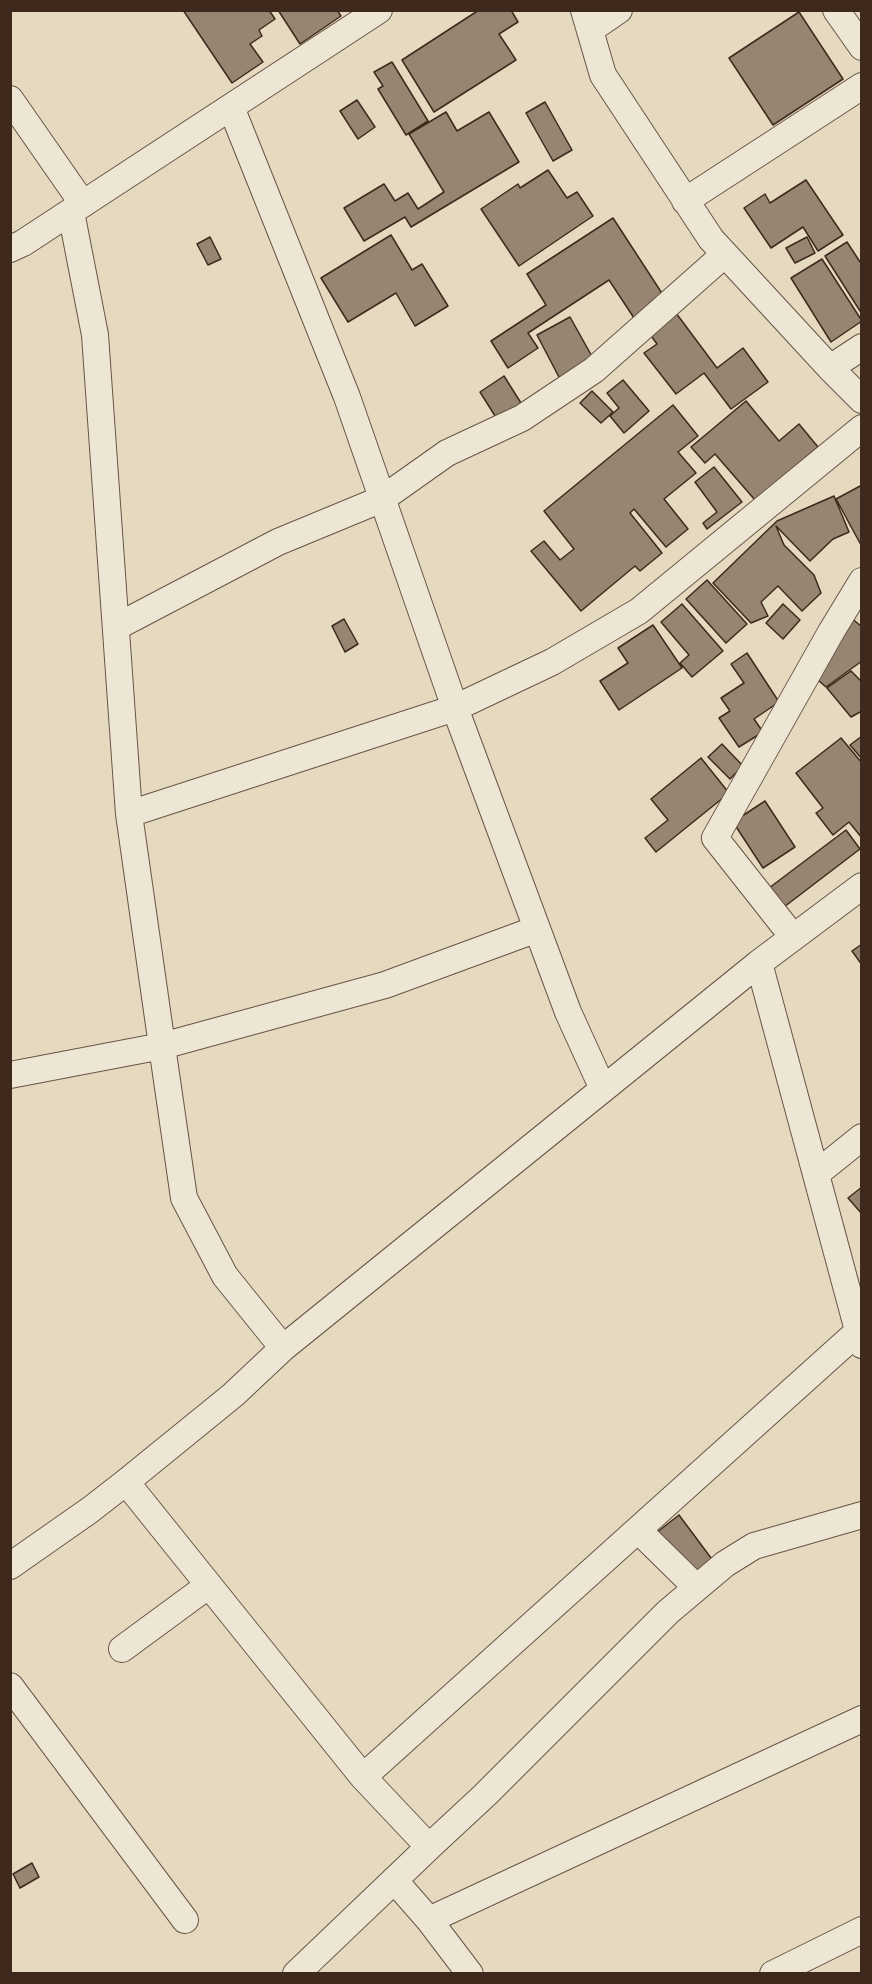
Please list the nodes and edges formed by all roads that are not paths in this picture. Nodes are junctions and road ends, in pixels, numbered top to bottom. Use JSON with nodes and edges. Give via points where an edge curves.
{"nodes":[{"id":1,"x":380,"y":10,"type":"edge"},
{"id":2,"x":619,"y":10,"type":"edge"},
{"id":3,"x":836,"y":10,"type":"edge"},
{"id":4,"x":587,"y":20,"type":"edge"},
{"id":5,"x":861,"y":47,"type":"edge"},
{"id":6,"x":861,"y":86,"type":"edge"},
{"id":7,"x":10,"y":99,"type":"edge"},
{"id":8,"x":231,"y":107,"type":"junction"},
{"id":9,"x":686,"y":201,"type":"junction"},
{"id":10,"x":77,"y":208,"type":"junction"},
{"id":11,"x":10,"y":249,"type":"edge"},
{"id":12,"x":725,"y":254,"type":"junction"},
{"id":13,"x":861,"y":347,"type":"edge"},
{"id":14,"x":830,"y":368,"type":"junction"},
{"id":15,"x":861,"y":400,"type":"edge"},
{"id":16,"x":861,"y":428,"type":"edge"},
{"id":17,"x":382,"y":499,"type":"junction"},
{"id":18,"x":861,"y":581,"type":"edge"},
{"id":19,"x":116,"y":627,"type":"junction"},
{"id":20,"x":455,"y":708,"type":"junction"},
{"id":21,"x":129,"y":814,"type":"junction"},
{"id":22,"x":861,"y":886,"type":"edge"},
{"id":23,"x":537,"y":929,"type":"junction"},
{"id":24,"x":793,"y":937,"type":"junction"},
{"id":25,"x":759,"y":963,"type":"junction"},
{"id":26,"x":162,"y":1046,"type":"junction"},
{"id":27,"x":10,"y":1075,"type":"edge"},
{"id":28,"x":603,"y":1089,"type":"junction"},
{"id":29,"x":861,"y":1137,"type":"edge"},
{"id":30,"x":816,"y":1174,"type":"junction"},
{"id":31,"x":860,"y":1335,"type":"edge"},
{"id":32,"x":283,"y":1348,"type":"junction"},
{"id":33,"x":126,"y":1482,"type":"junction"},
{"id":34,"x":861,"y":1515,"type":"edge"},
{"id":35,"x":638,"y":1530,"type":"junction"},
{"id":36,"x":10,"y":1566,"type":"edge"},
{"id":37,"x":209,"y":1585,"type":"junction"},
{"id":38,"x":696,"y":1587,"type":"junction"},
{"id":39,"x":122,"y":1649,"type":"dead end"},
{"id":40,"x":10,"y":1686,"type":"edge"},
{"id":41,"x":861,"y":1719,"type":"edge"},
{"id":42,"x":363,"y":1777,"type":"junction"},
{"id":43,"x":429,"y":1847,"type":"junction"},
{"id":44,"x":394,"y":1880,"type":"junction"},
{"id":45,"x":185,"y":1920,"type":"dead end"},
{"id":46,"x":429,"y":1920,"type":"junction"},
{"id":47,"x":861,"y":1930,"type":"edge"},
{"id":48,"x":296,"y":1974,"type":"edge"},
{"id":49,"x":470,"y":1974,"type":"edge"},
{"id":50,"x":773,"y":1974,"type":"edge"}],
"edges":[{"from":1,"to":8,"type":"street"},
{"from":2,"to":4,"type":"street"},
{"from":3,"to":5,"type":"street"},
{"from":4,"to":9,"type":"street","via":[[603,75]]},
{"from":6,"to":9,"type":"street"},
{"from":7,"to":10,"type":"street"},
{"from":8,"to":10,"type":"street"},
{"from":8,"to":17,"type":"street","via":[[347,397]]},
{"from":9,"to":12,"type":"street"},
{"from":10,"to":11,"type":"street"},
{"from":10,"to":19,"type":"street","via":[[95,336]]},
{"from":12,"to":14,"type":"street"},
{"from":12,"to":17,"type":"street","via":[[594,370],[522,418],[447,453]]},
{"from":13,"to":14,"type":"street"},
{"from":14,"to":15,"type":"street"},
{"from":16,"to":20,"type":"street","via":[[639,612],[552,662]]},
{"from":17,"to":19,"type":"street","via":[[278,542]]},
{"from":17,"to":20,"type":"street"},
{"from":18,"to":24,"type":"street","via":[[715,838]]},
{"from":19,"to":21,"type":"street"},
{"from":20,"to":21,"type":"street"},
{"from":20,"to":23,"type":"street"},
{"from":21,"to":26,"type":"street"},
{"from":22,"to":24,"type":"street"},
{"from":23,"to":26,"type":"street","via":[[385,985]]},
{"from":23,"to":28,"type":"street"},
{"from":24,"to":25,"type":"street"},
{"from":25,"to":28,"type":"street"},
{"from":25,"to":30,"type":"street"},
{"from":26,"to":27,"type":"street"},
{"from":26,"to":32,"type":"street","via":[[184,1198],[225,1276]]},
{"from":28,"to":32,"type":"street"},
{"from":29,"to":30,"type":"street"},
{"from":30,"to":31,"type":"street"},
{"from":31,"to":35,"type":"street"},
{"from":32,"to":33,"type":"street"},
{"from":33,"to":36,"type":"street"},
{"from":33,"to":37,"type":"street"},
{"from":34,"to":38,"type":"street","via":[[754,1546]]},
{"from":35,"to":38,"type":"street"},
{"from":35,"to":42,"type":"street"},
{"from":37,"to":39,"type":"street"},
{"from":37,"to":42,"type":"street"},
{"from":38,"to":43,"type":"street"},
{"from":40,"to":45,"type":"street"},
{"from":41,"to":46,"type":"street"},
{"from":42,"to":43,"type":"street"},
{"from":43,"to":44,"type":"street"},
{"from":44,"to":46,"type":"street"},
{"from":44,"to":48,"type":"street"},
{"from":46,"to":49,"type":"street"},
{"from":47,"to":50,"type":"street"}]}
